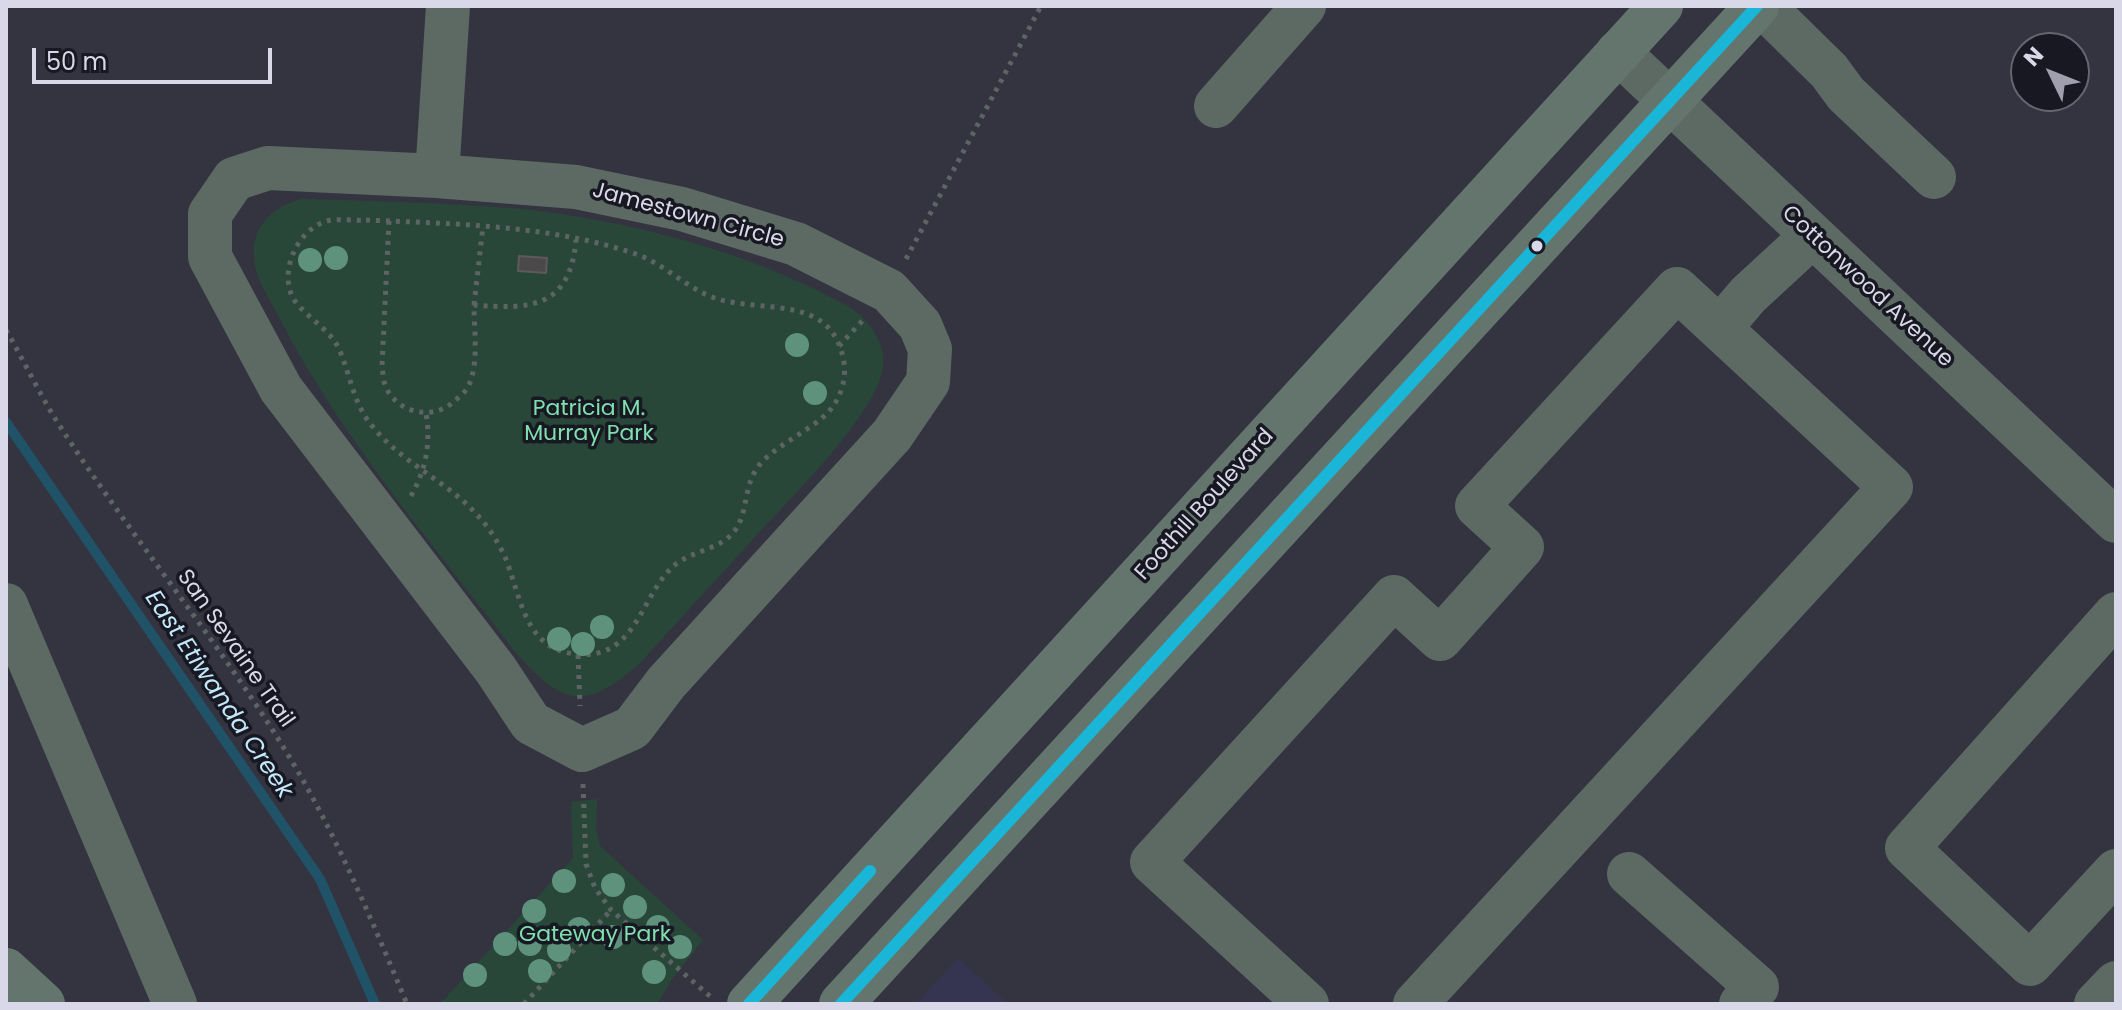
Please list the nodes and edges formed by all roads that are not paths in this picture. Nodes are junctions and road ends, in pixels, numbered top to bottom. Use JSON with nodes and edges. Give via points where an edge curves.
{"nodes":[{"id":1,"x":448,"y":6,"type":"edge"},
{"id":2,"x":1304,"y":6,"type":"edge"},
{"id":3,"x":1661,"y":6,"type":"edge"},
{"id":4,"x":1760,"y":6,"type":"edge"},
{"id":5,"x":1618,"y":52,"type":"junction"},
{"id":6,"x":1670,"y":101,"type":"junction"},
{"id":7,"x":1216,"y":106,"type":"dead end"},
{"id":8,"x":437,"y":176,"type":"junction"},
{"id":9,"x":1934,"y":177,"type":"dead end"},
{"id":10,"x":1812,"y":236,"type":"junction"},
{"id":11,"x":1720,"y":328,"type":"junction"},
{"id":12,"x":2116,"y":521,"type":"edge"},
{"id":13,"x":6,"y":605,"type":"edge"},
{"id":14,"x":2116,"y":614,"type":"edge"},
{"id":15,"x":1629,"y":874,"type":"dead end"},
{"id":16,"x":2108,"y":896,"type":"edge"},
{"id":17,"x":6,"y":970,"type":"edge"},
{"id":18,"x":1758,"y":998,"type":"edge"},
{"id":19,"x":43,"y":1004,"type":"edge"},
{"id":20,"x":175,"y":1004,"type":"edge"},
{"id":21,"x":749,"y":1004,"type":"edge"},
{"id":22,"x":841,"y":1004,"type":"edge"},
{"id":23,"x":1307,"y":1004,"type":"edge"},
{"id":24,"x":1415,"y":1004,"type":"edge"}],
"edges":[{"from":1,"to":8,"type":"street"},
{"from":2,"to":7,"type":"street"},
{"from":3,"to":5,"type":"main road","name":"Foothill Boulevard"},
{"from":4,"to":6,"type":"main road"},
{"from":4,"to":9,"type":"street"},
{"from":5,"to":6,"type":"street","name":"Cottonwood Avenue"},
{"from":5,"to":21,"type":"main road","name":"Foothill Boulevard"},
{"from":6,"to":10,"type":"street","name":"Cottonwood Avenue"},
{"from":6,"to":22,"type":"main road"},
{"from":8,"to":8,"type":"street","name":"Jamestown Circle","via":[[268,168],[234,179],[210,214],[210,257],[281,389],[531,723],[582,750],[632,728],[666,683],[892,435],[928,382],[930,349],[920,325],[889,291],[796,244],[682,209],[576,187]]},
{"from":10,"to":11,"type":"street"},
{"from":10,"to":12,"type":"street","name":"Cottonwood Avenue"},
{"from":11,"to":23,"type":"street","via":[[1677,289],[1477,506],[1522,547],[1440,639],[1394,597],[1152,862]]},
{"from":11,"to":24,"type":"street","via":[[1891,487]]},
{"from":13,"to":20,"type":"street"},
{"from":14,"to":16,"type":"street","via":[[1907,848],[2030,964]]},
{"from":15,"to":18,"type":"street"},
{"from":17,"to":19,"type":"main road"}]}
